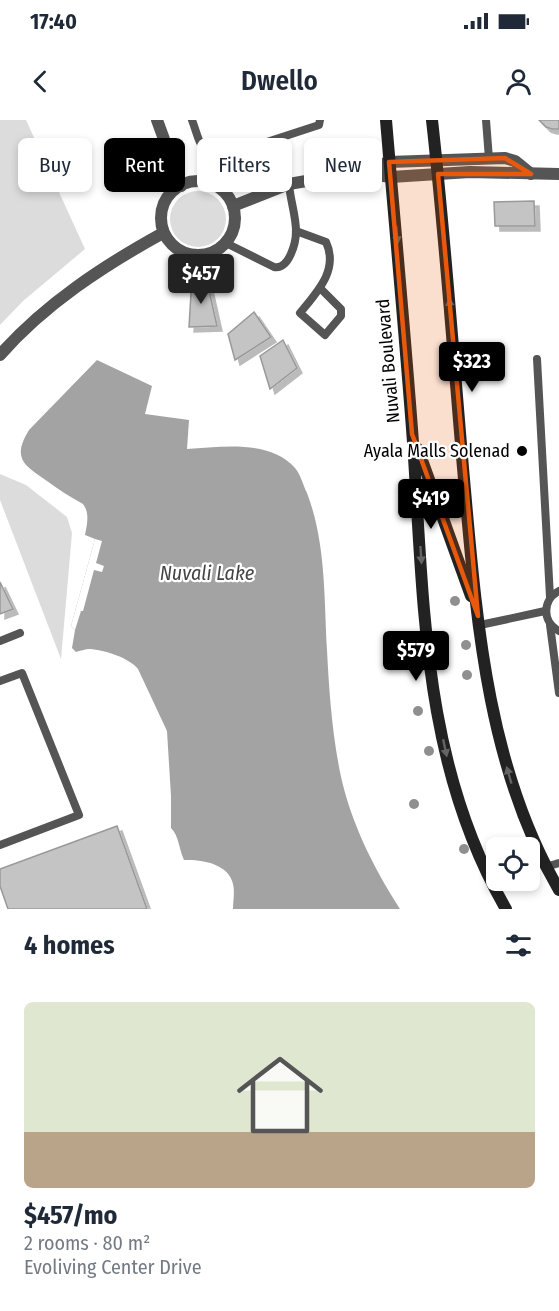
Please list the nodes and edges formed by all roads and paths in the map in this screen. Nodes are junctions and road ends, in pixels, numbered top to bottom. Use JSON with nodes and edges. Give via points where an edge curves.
{"nodes":[{"id":1,"x":157,"y":120,"type":"edge"},
{"id":2,"x":192,"y":120,"type":"edge"},
{"id":3,"x":320,"y":120,"type":"edge"},
{"id":4,"x":386,"y":120,"type":"edge"},
{"id":5,"x":432,"y":120,"type":"edge"},
{"id":6,"x":486,"y":120,"type":"edge"},
{"id":7,"x":163,"y":138,"type":"edge"},
{"id":8,"x":437,"y":159,"type":"junction"},
{"id":9,"x":489,"y":159,"type":"junction"},
{"id":10,"x":389,"y":162,"type":"junction"},
{"id":11,"x":382,"y":164,"type":"edge"},
{"id":12,"x":438,"y":174,"type":"junction"},
{"id":13,"x":531,"y":174,"type":"junction"},
{"id":14,"x":559,"y":174,"type":"edge"},
{"id":15,"x":382,"y":176,"type":"edge"},
{"id":16,"x":391,"y":177,"type":"junction"},
{"id":17,"x":185,"y":184,"type":"edge"},
{"id":18,"x":172,"y":192,"type":"edge"},
{"id":19,"x":269,"y":192,"type":"edge"},
{"id":20,"x":290,"y":192,"type":"edge"},
{"id":21,"x":233,"y":206,"type":"junction"},
{"id":22,"x":296,"y":231,"type":"junction"},
{"id":23,"x":163,"y":233,"type":"junction"},
{"id":24,"x":226,"y":243,"type":"junction"},
{"id":25,"x":320,"y":288,"type":"junction"},
{"id":26,"x":0,"y":355,"type":"edge"},
{"id":27,"x":537,"y":358,"type":"dead end"},
{"id":28,"x":412,"y":434,"type":"junction"},
{"id":29,"x":559,"y":591,"type":"edge"},
{"id":30,"x":550,"y":597,"type":"junction"},
{"id":31,"x":545,"y":611,"type":"junction"},
{"id":32,"x":479,"y":620,"type":"junction"},
{"id":33,"x":550,"y":624,"type":"junction"},
{"id":34,"x":559,"y":631,"type":"edge"},
{"id":35,"x":20,"y":633,"type":"dead end"},
{"id":36,"x":0,"y":641,"type":"edge"},
{"id":37,"x":0,"y":681,"type":"edge"},
{"id":38,"x":559,"y":693,"type":"edge"},
{"id":39,"x":0,"y":845,"type":"edge"},
{"id":40,"x":559,"y":863,"type":"edge"},
{"id":41,"x":545,"y":867,"type":"junction"},
{"id":42,"x":559,"y":890,"type":"edge"},
{"id":43,"x":506,"y":909,"type":"edge"}],
"edges":[{"from":1,"to":7,"type":"street"},
{"from":2,"to":3,"type":"lane","via":[[204,150],[210,156],[221,157],[319,125]]},
{"from":4,"to":10,"type":"main road","name":"Nuvali Boulevard"},
{"from":5,"to":8,"type":"main road"},
{"from":6,"to":9,"type":"lane"},
{"from":8,"to":9,"type":"street"},
{"from":8,"to":10,"type":"street"},
{"from":8,"to":12,"type":"main road"},
{"from":9,"to":13,"type":"street","via":[[515,161]]},
{"from":10,"to":11,"type":"street"},
{"from":10,"to":16,"type":"main road","name":"Nuvali Boulevard"},
{"from":12,"to":13,"type":"street"},
{"from":12,"to":16,"type":"street"},
{"from":32,"to":12,"type":"main road","one_way":true},
{"from":13,"to":14,"type":"street"},
{"from":15,"to":16,"type":"street"},
{"from":16,"to":28,"type":"main road","name":"Nuvali Boulevard","one_way":true},
{"from":17,"to":21,"type":"street","via":[[207,182],[227,195]]},
{"from":18,"to":23,"type":"street","via":[[160,214]]},
{"from":19,"to":21,"type":"street"},
{"from":20,"to":22,"type":"lane"},
{"from":21,"to":24,"type":"street","via":[[234,226]]},
{"from":22,"to":24,"type":"lane","via":[[291,252],[278,268]]},
{"from":22,"to":25,"type":"lane","via":[[326,242],[331,265]]},
{"from":23,"to":24,"type":"street","via":[[174,248],[189,255],[206,255]]},
{"from":23,"to":26,"type":"street","via":[[63,297]]},
{"from":25,"to":25,"type":"lane","via":[[300,313],[325,335],[341,316],[341,309]]},
{"from":27,"to":30,"type":"lane"},
{"from":28,"to":32,"type":"main road"},
{"from":28,"to":43,"type":"main road","name":"Nuvali Boulevard","one_way":true,"via":[[425,639],[432,688],[453,787],[474,847]]},
{"from":29,"to":30,"type":"lane"},
{"from":30,"to":31,"type":"lane"},
{"from":31,"to":32,"type":"lane"},
{"from":31,"to":33,"type":"lane"},
{"from":41,"to":32,"type":"main road","one_way":true,"via":[[503,755]]},
{"from":33,"to":34,"type":"lane"},
{"from":33,"to":38,"type":"lane"},
{"from":35,"to":36,"type":"lane"},
{"from":37,"to":39,"type":"lane","via":[[22,673],[79,815]]},
{"from":40,"to":41,"type":"lane"},
{"from":41,"to":42,"type":"main road"}]}
